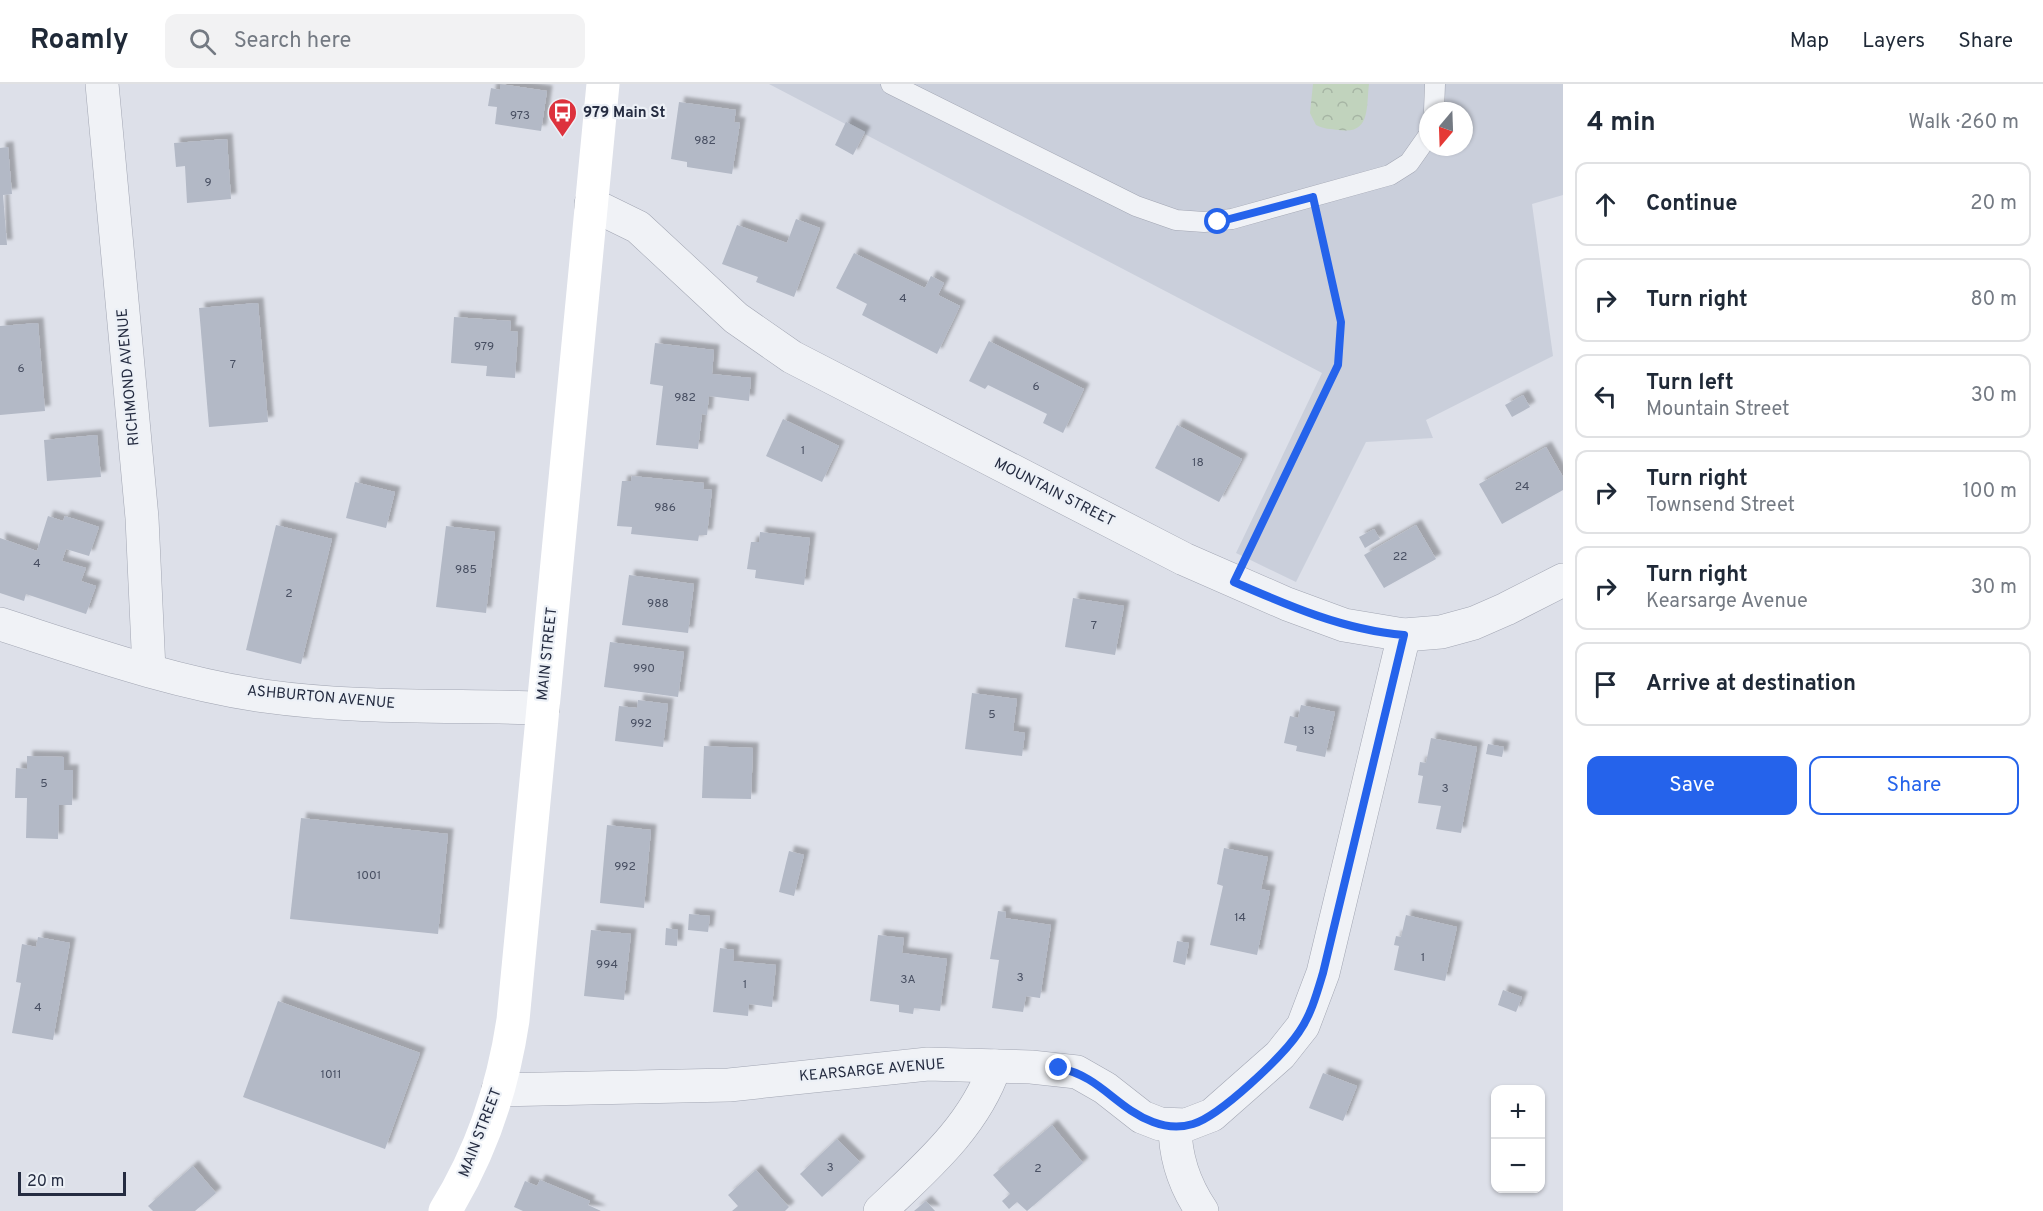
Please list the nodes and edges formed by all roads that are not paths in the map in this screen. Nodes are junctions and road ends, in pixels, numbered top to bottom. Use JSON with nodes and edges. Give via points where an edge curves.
{"nodes":[{"id":1,"x":102,"y":84,"type":"edge"},
{"id":2,"x":603,"y":84,"type":"edge"},
{"id":3,"x":891,"y":84,"type":"edge"},
{"id":4,"x":1436,"y":84,"type":"edge"},
{"id":5,"x":1435,"y":102,"type":"edge"},
{"id":6,"x":1419,"y":150,"type":"edge"},
{"id":7,"x":591,"y":204,"type":"junction"},
{"id":8,"x":1563,"y":580,"type":"edge"},
{"id":9,"x":0,"y":624,"type":"edge"},
{"id":10,"x":1404,"y":635,"type":"junction"},
{"id":11,"x":149,"y":670,"type":"junction"},
{"id":12,"x":543,"y":708,"type":"junction"},
{"id":13,"x":995,"y":1066,"type":"junction"},
{"id":14,"x":498,"y":1090,"type":"junction"},
{"id":15,"x":1175,"y":1126,"type":"junction"},
{"id":16,"x":445,"y":1211,"type":"edge"},
{"id":17,"x":880,"y":1211,"type":"edge"},
{"id":18,"x":1202,"y":1211,"type":"edge"}],
"edges":[{"from":1,"to":11,"type":"street","name":"RICHMOND AVENUE","via":[[142,518]]},
{"from":2,"to":7,"type":"main road","name":"MAIN STREET"},
{"from":3,"to":6,"type":"lane","via":[[1136,206],[1190,221],[1218,222],[1390,175]]},
{"from":4,"to":5,"type":"lane"},
{"from":7,"to":10,"type":"street","name":"MOUNTAIN STREET","via":[[638,227],[735,318],[792,357],[1234,582],[1310,614]]},
{"from":7,"to":12,"type":"main road","name":"MAIN STREET"},
{"from":8,"to":10,"type":"street","name":"MOUNTAIN STREET","via":[[1474,623],[1441,632]]},
{"from":9,"to":11,"type":"street","name":"ASHBURTON AVENUE"},
{"from":10,"to":15,"type":"street","via":[[1323,973],[1307,1017],[1280,1055],[1212,1115],[1195,1124]]},
{"from":11,"to":12,"type":"street","name":"ASHBURTON AVENUE","via":[[220,688],[284,698]]},
{"from":12,"to":14,"type":"main road","name":"MAIN STREET","via":[[513,1020]]},
{"from":13,"to":14,"type":"street","name":"KEARSARGE AVENUE","via":[[928,1064],[729,1085]]},
{"from":13,"to":15,"type":"street","name":"KEARSARGE AVENUE","via":[[1077,1072],[1142,1117]]},
{"from":13,"to":17,"type":"street","via":[[977,1106],[960,1131]]},
{"from":14,"to":16,"type":"main road","name":"MAIN STREET","via":[[480,1144]]},
{"from":15,"to":18,"type":"street","via":[[1176,1152]]}]}
